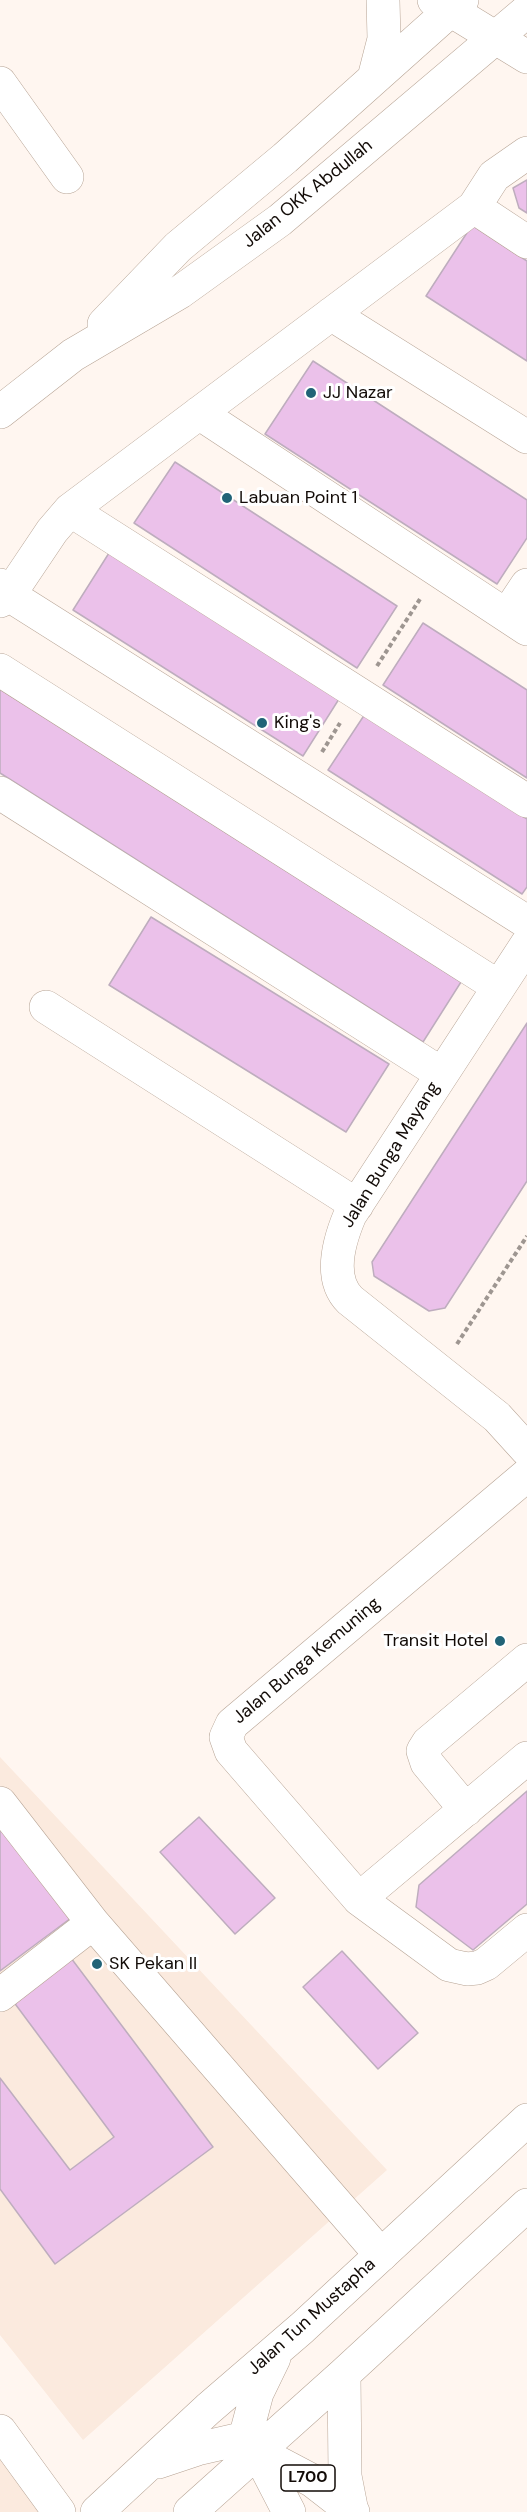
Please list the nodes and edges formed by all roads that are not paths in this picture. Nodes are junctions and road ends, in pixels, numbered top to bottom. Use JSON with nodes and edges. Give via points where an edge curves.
{"nodes":[{"id":1,"x":383,"y":0,"type":"edge"},
{"id":2,"x":449,"y":4,"type":"edge"},
{"id":3,"x":527,"y":11,"type":"edge"},
{"id":4,"x":495,"y":39,"type":"junction"},
{"id":5,"x":527,"y":57,"type":"edge"},
{"id":6,"x":374,"y":78,"type":"junction"},
{"id":7,"x":0,"y":83,"type":"edge"},
{"id":8,"x":11,"y":121,"type":"edge"},
{"id":9,"x":527,"y":153,"type":"edge"},
{"id":10,"x":67,"y":177,"type":"dead end"},
{"id":11,"x":474,"y":207,"type":"junction"},
{"id":12,"x":527,"y":242,"type":"edge"},
{"id":13,"x":331,"y":314,"type":"junction"},
{"id":14,"x":73,"y":355,"type":"junction"},
{"id":15,"x":0,"y":412,"type":"edge"},
{"id":16,"x":199,"y":413,"type":"junction"},
{"id":17,"x":527,"y":437,"type":"edge"},
{"id":18,"x":70,"y":510,"type":"junction"},
{"id":19,"x":527,"y":585,"type":"edge"},
{"id":20,"x":3,"y":593,"type":"edge"},
{"id":21,"x":517,"y":622,"type":"edge"},
{"id":22,"x":0,"y":670,"type":"edge"},
{"id":23,"x":0,"y":793,"type":"edge"},
{"id":24,"x":527,"y":801,"type":"edge"},
{"id":25,"x":527,"y":922,"type":"edge"},
{"id":26,"x":527,"y":944,"type":"edge"},
{"id":27,"x":499,"y":987,"type":"junction"},
{"id":28,"x":46,"y":1007,"type":"dead end"},
{"id":29,"x":442,"y":1074,"type":"junction"},
{"id":30,"x":357,"y":1204,"type":"junction"},
{"id":31,"x":527,"y":1450,"type":"edge"},
{"id":32,"x":527,"y":1475,"type":"edge"},
{"id":33,"x":527,"y":1660,"type":"edge"},
{"id":34,"x":527,"y":1758,"type":"edge"},
{"id":35,"x":0,"y":1803,"type":"edge"},
{"id":36,"x":466,"y":1809,"type":"junction"},
{"id":37,"x":359,"y":1899,"type":"junction"},
{"id":38,"x":93,"y":1923,"type":"junction"},
{"id":39,"x":527,"y":1930,"type":"edge"},
{"id":40,"x":0,"y":1995,"type":"edge"},
{"id":41,"x":527,"y":2120,"type":"edge"},
{"id":42,"x":527,"y":2205,"type":"edge"},
{"id":43,"x":381,"y":2255,"type":"junction"},
{"id":44,"x":302,"y":2328,"type":"junction"},
{"id":45,"x":344,"y":2374,"type":"junction"},
{"id":46,"x":0,"y":2431,"type":"edge"},
{"id":47,"x":252,"y":2445,"type":"junction"},
{"id":48,"x":148,"y":2465,"type":"junction"},
{"id":49,"x":59,"y":2512,"type":"edge"},
{"id":50,"x":97,"y":2512,"type":"edge"},
{"id":51,"x":190,"y":2512,"type":"edge"},
{"id":52,"x":289,"y":2512,"type":"edge"},
{"id":53,"x":353,"y":2512,"type":"edge"}],
"edges":[{"from":1,"to":6,"type":"street","via":[[384,39]]},
{"from":2,"to":4,"type":"street"},
{"from":2,"to":6,"type":"street","name":"Jalan OKK Abdullah"},
{"from":3,"to":4,"type":"street","name":"Jalan OKK Abdullah"},
{"from":4,"to":5,"type":"street"},
{"from":4,"to":14,"type":"street","name":"Jalan OKK Abdullah","via":[[280,220],[180,292]]},
{"from":6,"to":14,"type":"street","name":"Jalan OKK Abdullah","via":[[178,247]]},
{"from":7,"to":8,"type":"street"},
{"from":8,"to":10,"type":"street"},
{"from":9,"to":11,"type":"street","via":[[494,176]]},
{"from":11,"to":12,"type":"street"},
{"from":11,"to":13,"type":"street"},
{"from":13,"to":16,"type":"street"},
{"from":13,"to":17,"type":"street"},
{"from":14,"to":15,"type":"street","name":"Jalan OKK Abdullah"},
{"from":16,"to":18,"type":"street"},
{"from":16,"to":21,"type":"street"},
{"from":18,"to":20,"type":"street"},
{"from":18,"to":24,"type":"street"},
{"from":19,"to":21,"type":"street"},
{"from":20,"to":25,"type":"street"},
{"from":22,"to":27,"type":"street"},
{"from":23,"to":29,"type":"street"},
{"from":26,"to":27,"type":"street","name":"Jalan Bunga Mayang"},
{"from":27,"to":29,"type":"street","name":"Jalan Bunga Mayang"},
{"from":28,"to":30,"type":"street"},
{"from":29,"to":30,"type":"street","name":"Jalan Bunga Mayang"},
{"from":30,"to":31,"type":"street","name":"Jalan Bunga Mayang","via":[[343,1230],[337,1272],[341,1287],[350,1300],[496,1417]]},
{"from":32,"to":37,"type":"street","name":"Jalan Bunga Kemuning","via":[[227,1730],[231,1751]]},
{"from":33,"to":36,"type":"street","via":[[423,1751],[426,1762]]},
{"from":34,"to":36,"type":"street"},
{"from":35,"to":38,"type":"street"},
{"from":36,"to":37,"type":"street"},
{"from":37,"to":39,"type":"street","via":[[457,1968],[486,1964]]},
{"from":38,"to":40,"type":"street"},
{"from":38,"to":43,"type":"street"},
{"from":41,"to":43,"type":"street","name":"Jalan Tun Mustapha"},
{"from":42,"to":45,"type":"street"},
{"from":43,"to":44,"type":"street","name":"Jalan Tun Mustapha"},
{"from":44,"to":47,"type":"street","via":[[279,2352],[256,2393]]},
{"from":44,"to":48,"type":"street","name":"Jalan Tun Mustapha"},
{"from":45,"to":47,"type":"street"},
{"from":45,"to":53,"type":"street","via":[[345,2476]]},
{"from":46,"to":49,"type":"street"},
{"from":47,"to":48,"type":"street","via":[[197,2449]]},
{"from":47,"to":51,"type":"street"},
{"from":47,"to":52,"type":"street","number":"L700"},
{"from":47,"to":53,"type":"street","number":"L700","via":[[313,2481]]},
{"from":48,"to":50,"type":"street","name":"Jalan Tun Mustapha"}]}
